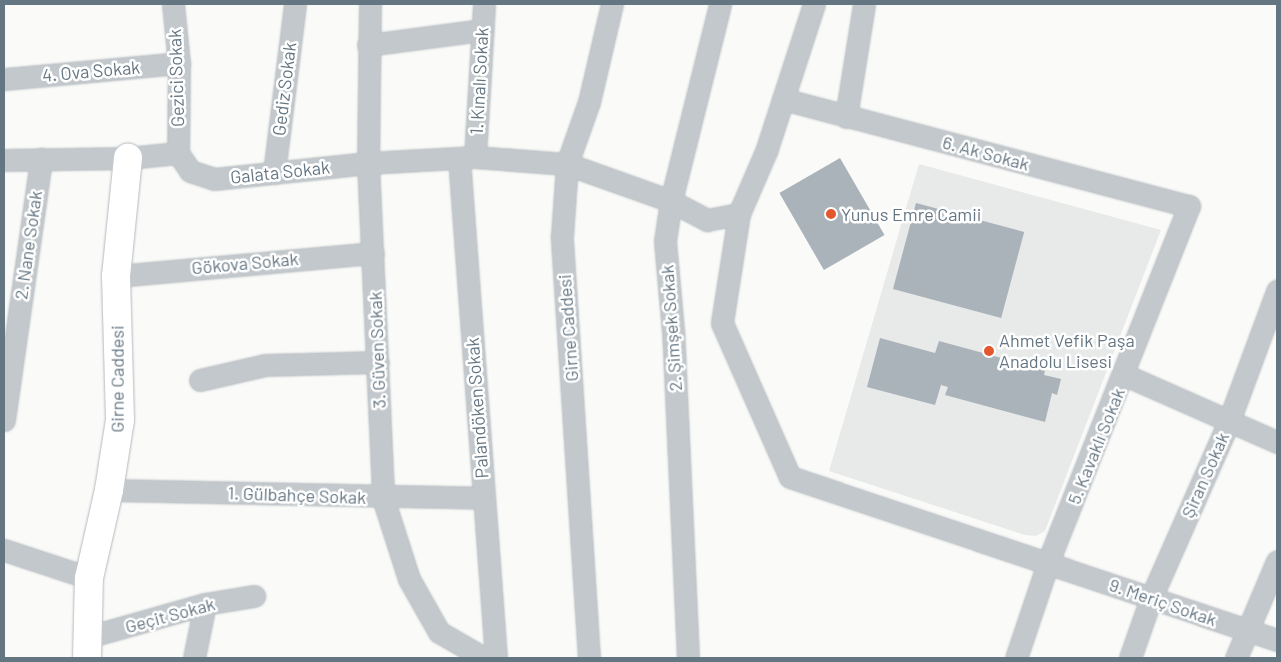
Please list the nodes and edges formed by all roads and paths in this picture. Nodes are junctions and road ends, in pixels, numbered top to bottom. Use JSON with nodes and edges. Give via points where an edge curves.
{"nodes":[{"id":1,"x":173,"y":4,"type":"edge"},
{"id":2,"x":295,"y":4,"type":"edge"},
{"id":3,"x":370,"y":4,"type":"edge"},
{"id":4,"x":484,"y":4,"type":"edge"},
{"id":5,"x":612,"y":4,"type":"edge"},
{"id":6,"x":720,"y":4,"type":"edge"},
{"id":7,"x":814,"y":4,"type":"edge"},
{"id":8,"x":864,"y":4,"type":"edge"},
{"id":9,"x":482,"y":30,"type":"junction"},
{"id":10,"x":368,"y":45,"type":"junction"},
{"id":11,"x":179,"y":63,"type":"junction"},
{"id":12,"x":4,"y":79,"type":"edge"},
{"id":13,"x":783,"y":99,"type":"junction"},
{"id":14,"x":846,"y":117,"type":"junction"},
{"id":15,"x":178,"y":153,"type":"junction"},
{"id":16,"x":128,"y":158,"type":"junction"},
{"id":17,"x":467,"y":158,"type":"junction"},
{"id":18,"x":41,"y":159,"type":"junction"},
{"id":19,"x":4,"y":160,"type":"edge"},
{"id":20,"x":368,"y":163,"type":"junction"},
{"id":21,"x":567,"y":164,"type":"junction"},
{"id":22,"x":274,"y":173,"type":"junction"},
{"id":23,"x":671,"y":201,"type":"junction"},
{"id":24,"x":1189,"y":206,"type":"joint"},
{"id":25,"x":739,"y":214,"type":"junction"},
{"id":26,"x":373,"y":253,"type":"junction"},
{"id":27,"x":116,"y":276,"type":"junction"},
{"id":28,"x":1277,"y":291,"type":"edge"},
{"id":29,"x":378,"y":362,"type":"junction"},
{"id":30,"x":1125,"y":375,"type":"junction"},
{"id":31,"x":200,"y":380,"type":"dead end"},
{"id":32,"x":4,"y":420,"type":"edge"},
{"id":33,"x":1229,"y":421,"type":"junction"},
{"id":34,"x":1277,"y":442,"type":"edge"},
{"id":35,"x":109,"y":490,"type":"junction"},
{"id":36,"x":383,"y":498,"type":"junction"},
{"id":37,"x":484,"y":498,"type":"junction"},
{"id":38,"x":4,"y":550,"type":"edge"},
{"id":39,"x":1277,"y":561,"type":"edge"},
{"id":40,"x":1048,"y":563,"type":"junction"},
{"id":41,"x":89,"y":578,"type":"junction"},
{"id":42,"x":254,"y":596,"type":"dead end"},
{"id":43,"x":1151,"y":598,"type":"junction"},
{"id":44,"x":205,"y":604,"type":"junction"},
{"id":45,"x":1247,"y":630,"type":"junction"},
{"id":46,"x":1277,"y":640,"type":"edge"},
{"id":47,"x":87,"y":647,"type":"edge"},
{"id":48,"x":474,"y":656,"type":"edge"},
{"id":49,"x":194,"y":658,"type":"edge"},
{"id":50,"x":496,"y":658,"type":"edge"},
{"id":51,"x":589,"y":658,"type":"edge"},
{"id":52,"x":688,"y":658,"type":"edge"},
{"id":53,"x":1016,"y":658,"type":"edge"},
{"id":54,"x":1130,"y":658,"type":"edge"},
{"id":55,"x":1236,"y":658,"type":"edge"}],
"edges":[{"from":1,"to":11,"type":"street","name":"Gezici Sokak"},
{"from":2,"to":22,"type":"street","name":"Gediz Sokak"},
{"from":3,"to":10,"type":"street","name":"3. Güven Sokak"},
{"from":4,"to":9,"type":"street","name":"1. Kınalı Sokak"},
{"from":5,"to":21,"type":"street","name":"Girne Caddesi","via":[[589,102]]},
{"from":6,"to":23,"type":"street","name":"2. Şimşek Sokak"},
{"from":7,"to":13,"type":"street","name":"9. Meriç Sokak"},
{"from":8,"to":14,"type":"street"},
{"from":9,"to":10,"type":"street"},
{"from":9,"to":17,"type":"street","name":"1. Kınalı Sokak"},
{"from":10,"to":20,"type":"street","name":"3. Güven Sokak"},
{"from":11,"to":12,"type":"street","name":"4. Ova Sokak"},
{"from":11,"to":15,"type":"street","name":"Gezici Sokak"},
{"from":13,"to":14,"type":"street","name":"6. Ak Sokak"},
{"from":13,"to":25,"type":"street","name":"9. Meriç Sokak","via":[[767,149]]},
{"from":14,"to":24,"type":"street","name":"6. Ak Sokak"},
{"from":15,"to":16,"type":"street"},
{"from":15,"to":22,"type":"street","name":"Galata Sokak","via":[[190,171],[214,179]]},
{"from":16,"to":18,"type":"street"},
{"from":16,"to":27,"type":"main road","name":"Girne Caddesi"},
{"from":17,"to":20,"type":"street","name":"Galata Sokak"},
{"from":17,"to":21,"type":"street","name":"Galata Sokak"},
{"from":17,"to":37,"type":"street","name":"Palandöken Sokak"},
{"from":18,"to":19,"type":"street"},
{"from":18,"to":32,"type":"street","name":"2. Nane Sokak"},
{"from":20,"to":22,"type":"street","name":"Galata Sokak"},
{"from":20,"to":26,"type":"street","name":"3. Güven Sokak"},
{"from":21,"to":23,"type":"street","name":"Galata Sokak"},
{"from":21,"to":51,"type":"street","name":"Girne Caddesi","via":[[562,236]]},
{"from":23,"to":25,"type":"street","name":"Galata Sokak","via":[[707,220]]},
{"from":23,"to":52,"type":"street","name":"2. Şimşek Sokak","via":[[665,242],[673,332]]},
{"from":24,"to":30,"type":"street","name":"5. Kavaklı Sokak"},
{"from":25,"to":40,"type":"street","name":"9. Meriç Sokak","via":[[722,323],[790,477]]},
{"from":26,"to":27,"type":"street","name":"Gökova Sokak"},
{"from":26,"to":29,"type":"street","name":"3. Güven Sokak"},
{"from":27,"to":35,"type":"main road","name":"Girne Caddesi","via":[[120,420]]},
{"from":28,"to":33,"type":"street","name":"Şiran Sokak"},
{"from":29,"to":31,"type":"street","via":[[265,365]]},
{"from":29,"to":36,"type":"street","name":"3. Güven Sokak"},
{"from":30,"to":33,"type":"street"},
{"from":30,"to":40,"type":"street","name":"5. Kavaklı Sokak"},
{"from":33,"to":34,"type":"street"},
{"from":33,"to":43,"type":"street","name":"Şiran Sokak"},
{"from":35,"to":36,"type":"street","name":"1. Gülbahçe Sokak"},
{"from":35,"to":41,"type":"main road","name":"Girne Caddesi"},
{"from":36,"to":37,"type":"street","name":"1. Gülbahçe Sokak"},
{"from":36,"to":48,"type":"street","name":"3. Güven Sokak","via":[[409,579],[439,632]]},
{"from":37,"to":50,"type":"street","name":"Palandöken Sokak"},
{"from":38,"to":41,"type":"street"},
{"from":39,"to":45,"type":"street"},
{"from":40,"to":43,"type":"street","name":"9. Meriç Sokak"},
{"from":40,"to":53,"type":"street","name":"5. Kavaklı Sokak"},
{"from":41,"to":47,"type":"main road","name":"Girne Caddesi"},
{"from":42,"to":44,"type":"street","name":"Geçit Sokak"},
{"from":43,"to":45,"type":"street","name":"9. Meriç Sokak"},
{"from":43,"to":54,"type":"street","name":"Şiran Sokak"},
{"from":44,"to":47,"type":"street","name":"Geçit Sokak"},
{"from":44,"to":49,"type":"street"},
{"from":45,"to":46,"type":"street","name":"9. Meriç Sokak"},
{"from":45,"to":55,"type":"street"}]}
